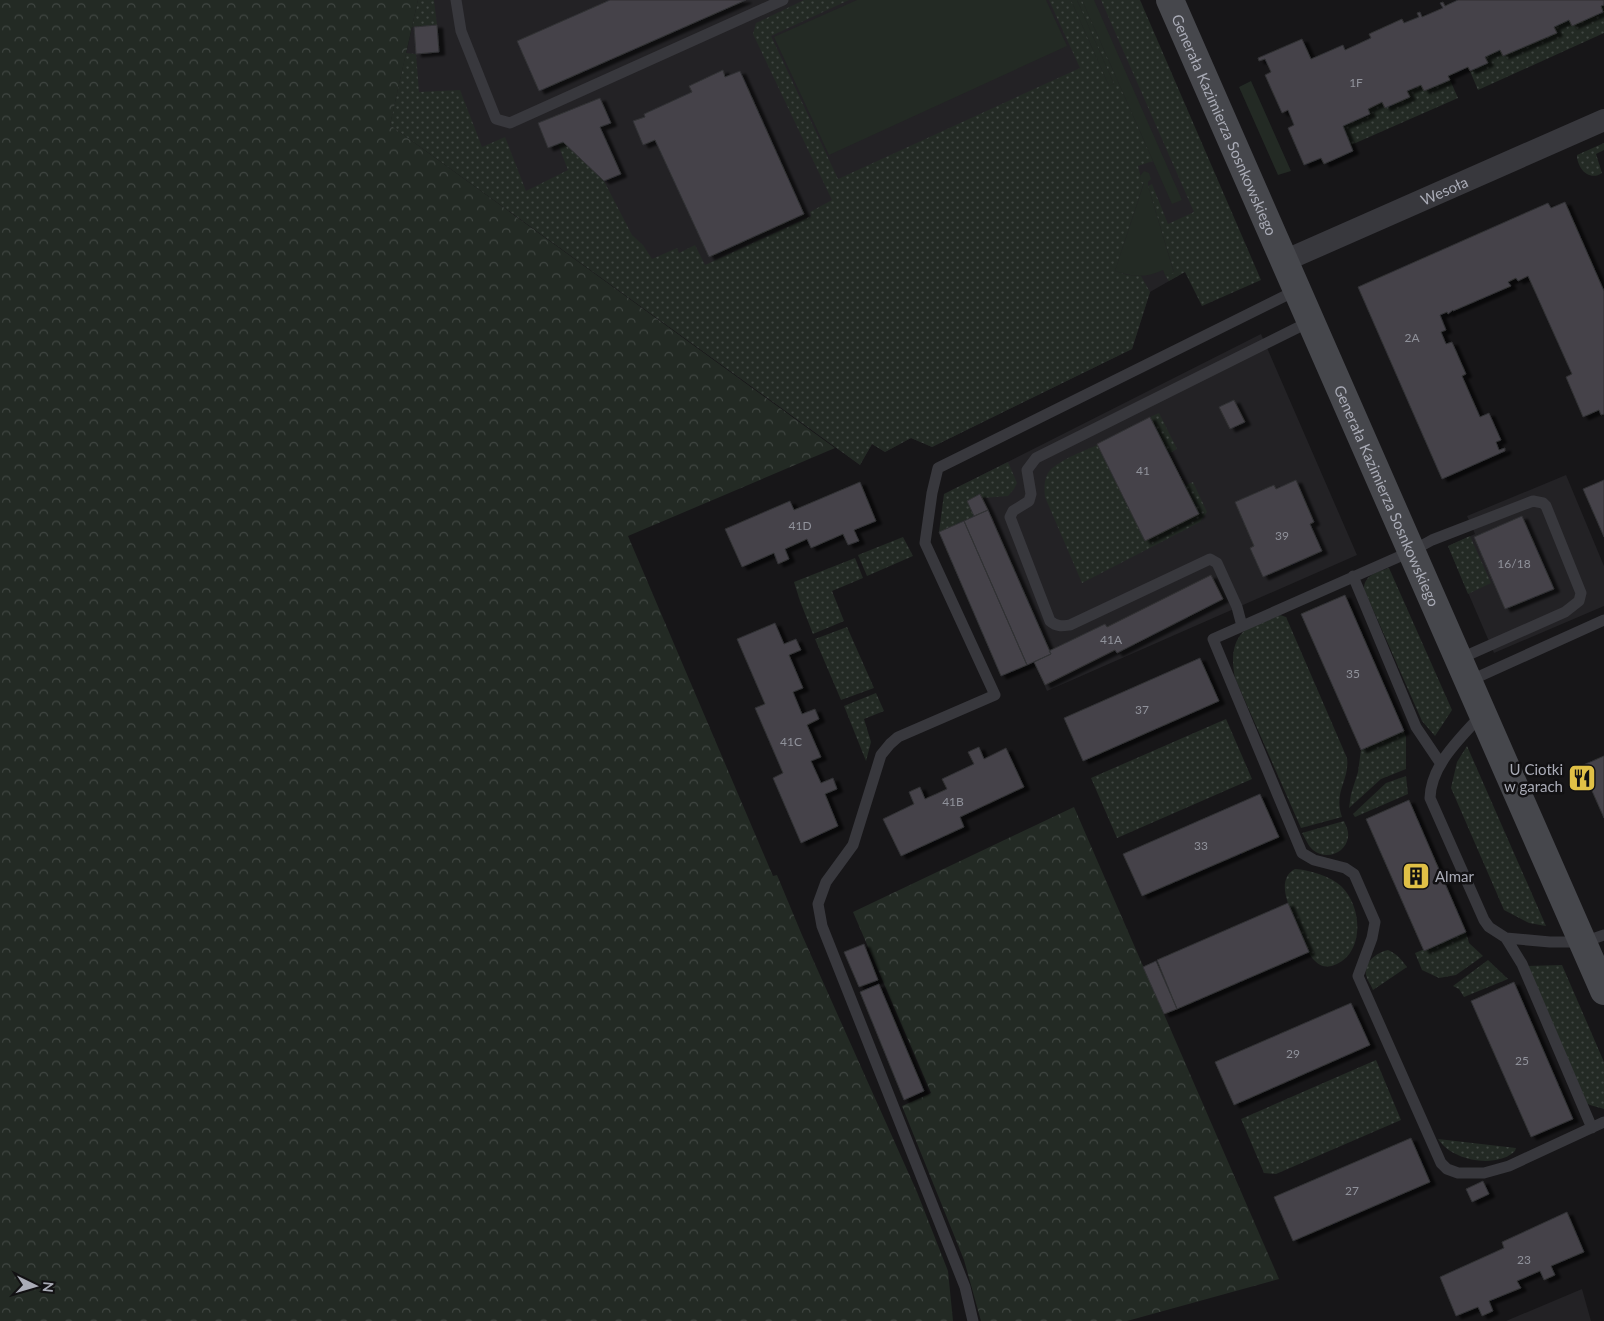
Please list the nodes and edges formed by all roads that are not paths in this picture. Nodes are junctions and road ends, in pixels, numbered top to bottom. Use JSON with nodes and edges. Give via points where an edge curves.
{"nodes":[{"id":1,"x":456,"y":0,"type":"edge"},
{"id":2,"x":783,"y":0,"type":"edge"},
{"id":3,"x":1170,"y":0,"type":"edge"},
{"id":4,"x":1604,"y":120,"type":"edge"},
{"id":5,"x":1284,"y":261,"type":"junction"},
{"id":6,"x":1297,"y":290,"type":"junction"},
{"id":7,"x":1311,"y":321,"type":"junction"},
{"id":8,"x":1412,"y":551,"type":"junction"},
{"id":9,"x":1353,"y":576,"type":"junction"},
{"id":10,"x":1604,"y":620,"type":"edge"},
{"id":11,"x":1242,"y":626,"type":"junction"},
{"id":12,"x":1464,"y":670,"type":"junction"},
{"id":13,"x":1483,"y":713,"type":"junction"},
{"id":14,"x":1441,"y":764,"type":"junction"},
{"id":15,"x":1506,"y":938,"type":"junction"},
{"id":16,"x":1594,"y":939,"type":"edge"},
{"id":17,"x":1604,"y":991,"type":"edge"},
{"id":18,"x":1604,"y":1122,"type":"edge"},
{"id":19,"x":1592,"y":1128,"type":"junction"},
{"id":20,"x":973,"y":1321,"type":"edge"}],
"edges":[{"from":1,"to":2,"type":"lane","via":[[461,31],[490,106],[496,119],[510,123]]},
{"from":3,"to":5,"type":"street","name":"Generała Kazimierza Sosnkowskiego"},
{"from":4,"to":5,"type":"street","name":"Wesoła"},
{"from":5,"to":6,"type":"street","name":"Generała Kazimierza Sosnkowskiego"},
{"from":6,"to":7,"type":"street","name":"Generała Kazimierza Sosnkowskiego"},
{"from":6,"to":20,"type":"lane","via":[[938,468],[925,543],[995,695],[898,738],[886,749],[853,845],[826,882],[818,904],[822,926],[965,1287]]},
{"from":7,"to":8,"type":"street","name":"Generała Kazimierza Sosnkowskiego"},
{"from":7,"to":11,"type":"lane","via":[[1036,458],[1027,470],[1029,501],[1013,511],[1010,517],[1054,625],[1070,625],[1210,559],[1217,563]]},
{"from":8,"to":9,"type":"lane"},
{"from":8,"to":12,"type":"street","name":"Generała Kazimierza Sosnkowskiego"},
{"from":8,"to":12,"type":"lane","via":[[1533,500],[1546,506],[1581,593],[1579,601],[1566,612]]},
{"from":9,"to":11,"type":"lane"},
{"from":9,"to":14,"type":"lane","via":[[1416,727]]},
{"from":10,"to":12,"type":"lane"},
{"from":11,"to":19,"type":"lane","via":[[1213,639],[1302,854],[1354,874],[1375,922],[1358,976],[1441,1163],[1446,1169],[1458,1173],[1484,1173],[1509,1166]]},
{"from":12,"to":13,"type":"street","name":"Generała Kazimierza Sosnkowskiego"},
{"from":13,"to":14,"type":"lane"},
{"from":13,"to":16,"type":"street","name":"Generała Kazimierza Sosnkowskiego"},
{"from":14,"to":15,"type":"lane","via":[[1433,778],[1430,798],[1484,920]]},
{"from":15,"to":16,"type":"lane","via":[[1550,942]]},
{"from":15,"to":19,"type":"lane","via":[[1522,964]]},
{"from":16,"to":17,"type":"street","name":"Generała Kazimierza Sosnkowskiego"},
{"from":18,"to":19,"type":"lane"}]}
